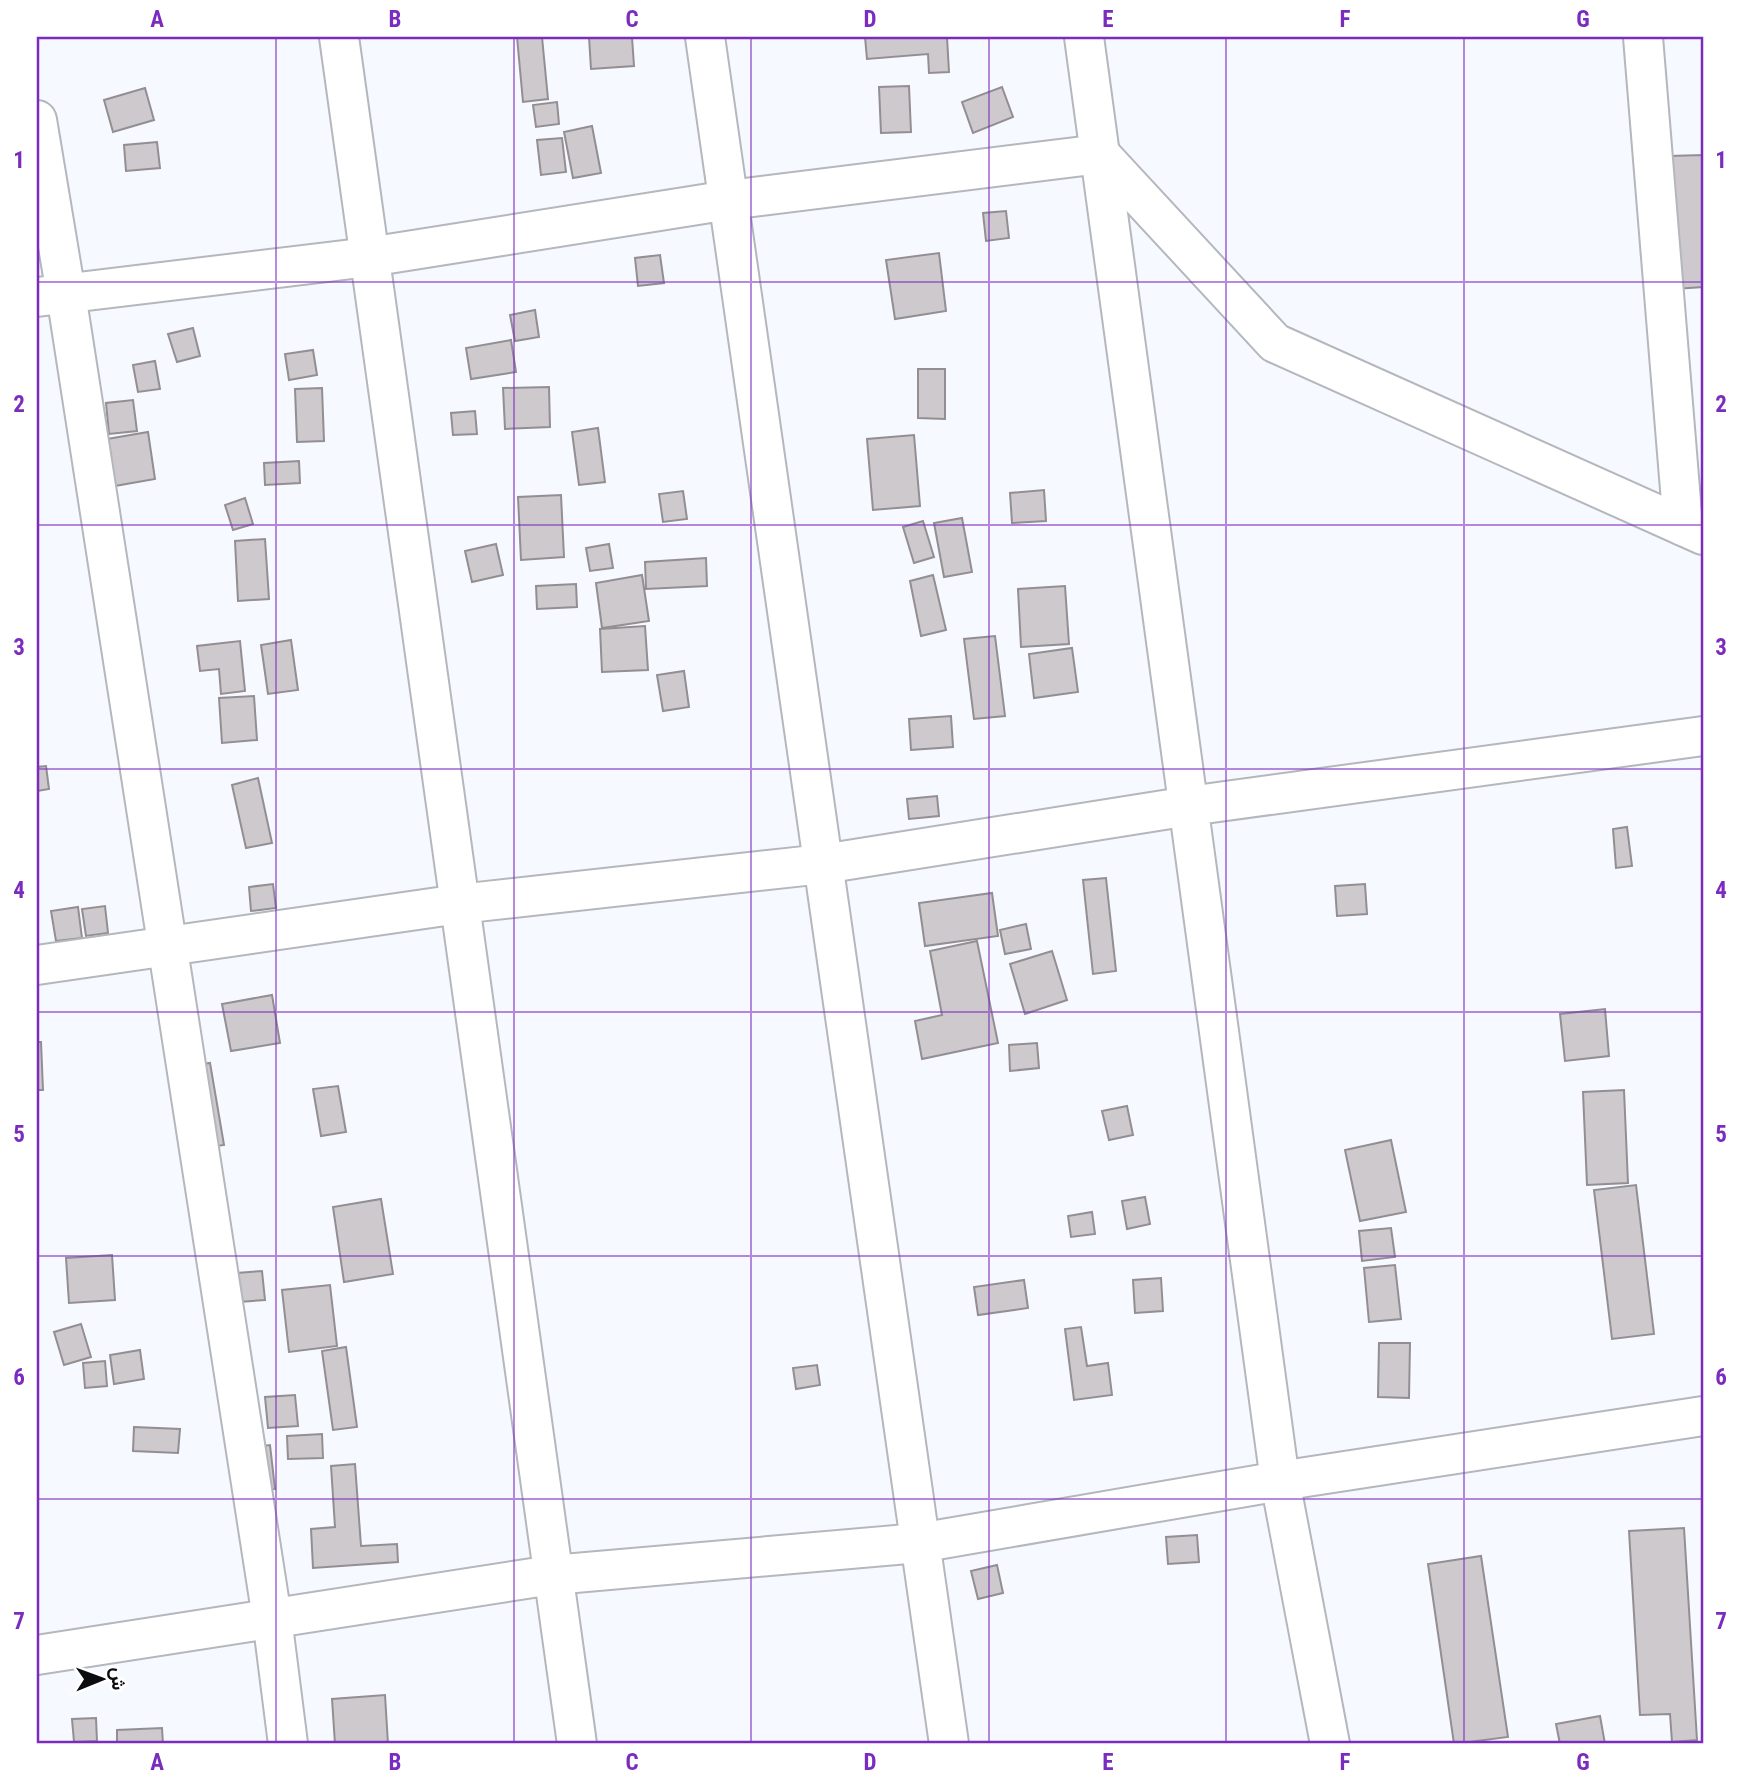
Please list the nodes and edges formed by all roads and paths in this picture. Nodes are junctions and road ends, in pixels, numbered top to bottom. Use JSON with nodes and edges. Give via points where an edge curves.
{"nodes":[{"id":1,"x":339,"y":37,"type":"edge"},
{"id":2,"x":705,"y":37,"type":"edge"},
{"id":3,"x":1084,"y":37,"type":"edge"},
{"id":4,"x":1643,"y":37,"type":"edge"},
{"id":5,"x":37,"y":120,"type":"edge"},
{"id":6,"x":1100,"y":154,"type":"junction"},
{"id":7,"x":729,"y":200,"type":"junction"},
{"id":8,"x":369,"y":257,"type":"junction"},
{"id":9,"x":52,"y":295,"type":"edge"},
{"id":10,"x":1693,"y":531,"type":"edge"},
{"id":11,"x":1703,"y":736,"type":"edge"},
{"id":12,"x":1189,"y":806,"type":"junction"},
{"id":13,"x":823,"y":864,"type":"junction"},
{"id":14,"x":459,"y":904,"type":"junction"},
{"id":15,"x":167,"y":946,"type":"junction"},
{"id":16,"x":37,"y":965,"type":"edge"},
{"id":17,"x":1703,"y":1416,"type":"edge"},
{"id":18,"x":1280,"y":1481,"type":"junction"},
{"id":19,"x":919,"y":1542,"type":"junction"},
{"id":20,"x":552,"y":1575,"type":"junction"},
{"id":21,"x":272,"y":1618,"type":"junction"},
{"id":22,"x":37,"y":1655,"type":"edge"},
{"id":23,"x":288,"y":1744,"type":"edge"},
{"id":24,"x":577,"y":1744,"type":"edge"},
{"id":25,"x":949,"y":1744,"type":"edge"},
{"id":26,"x":1330,"y":1744,"type":"edge"}],
"edges":[{"from":1,"to":8,"type":"street"},
{"from":2,"to":7,"type":"street"},
{"from":3,"to":6,"type":"street"},
{"from":4,"to":10,"type":"street"},
{"from":5,"to":9,"type":"street"},
{"from":6,"to":7,"type":"street"},
{"from":6,"to":10,"type":"street","via":[[1275,343]]},
{"from":6,"to":12,"type":"street"},
{"from":7,"to":8,"type":"street"},
{"from":7,"to":13,"type":"street"},
{"from":8,"to":9,"type":"street"},
{"from":8,"to":14,"type":"street"},
{"from":9,"to":15,"type":"street"},
{"from":11,"to":12,"type":"street"},
{"from":12,"to":13,"type":"street"},
{"from":12,"to":18,"type":"street"},
{"from":13,"to":14,"type":"street"},
{"from":13,"to":19,"type":"street"},
{"from":14,"to":15,"type":"street"},
{"from":14,"to":20,"type":"street"},
{"from":15,"to":16,"type":"street"},
{"from":15,"to":21,"type":"street"},
{"from":17,"to":18,"type":"street"},
{"from":18,"to":19,"type":"street"},
{"from":18,"to":26,"type":"street"},
{"from":19,"to":20,"type":"street"},
{"from":19,"to":25,"type":"street"},
{"from":20,"to":21,"type":"street"},
{"from":20,"to":24,"type":"street"},
{"from":21,"to":22,"type":"street"},
{"from":21,"to":23,"type":"street"}]}
